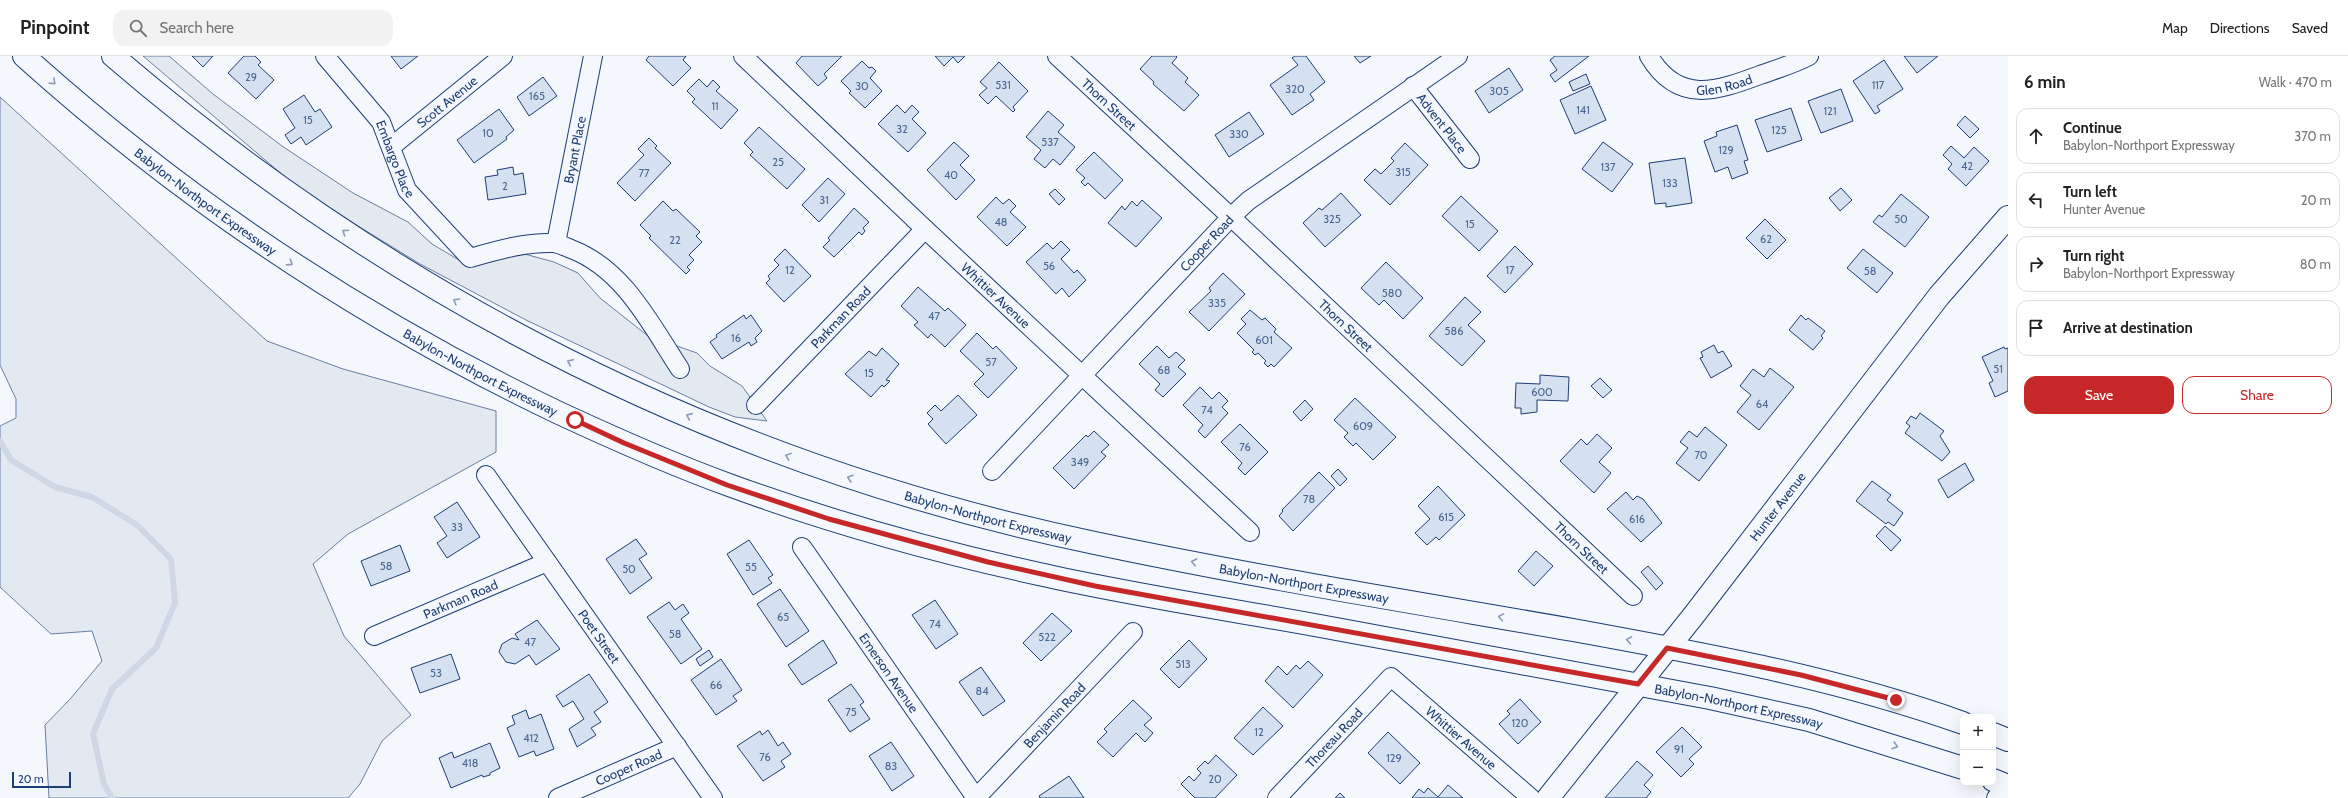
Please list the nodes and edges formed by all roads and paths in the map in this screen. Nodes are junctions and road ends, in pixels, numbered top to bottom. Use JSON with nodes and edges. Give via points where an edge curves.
{"nodes":[{"id":1,"x":24,"y":56,"type":"edge"},
{"id":2,"x":113,"y":56,"type":"edge"},
{"id":3,"x":326,"y":56,"type":"edge"},
{"id":4,"x":502,"y":56,"type":"edge"},
{"id":5,"x":594,"y":56,"type":"edge"},
{"id":6,"x":743,"y":56,"type":"edge"},
{"id":7,"x":1057,"y":56,"type":"edge"},
{"id":8,"x":1458,"y":56,"type":"edge"},
{"id":9,"x":1649,"y":56,"type":"edge"},
{"id":10,"x":1810,"y":56,"type":"edge"},
{"id":11,"x":1413,"y":86,"type":"junction"},
{"id":12,"x":391,"y":147,"type":"junction"},
{"id":13,"x":1470,"y":160,"type":"dead end"},
{"id":14,"x":2008,"y":216,"type":"edge"},
{"id":15,"x":1231,"y":217,"type":"junction"},
{"id":16,"x":925,"y":229,"type":"junction"},
{"id":17,"x":556,"y":243,"type":"junction"},
{"id":18,"x":680,"y":370,"type":"dead end"},
{"id":19,"x":1082,"y":375,"type":"junction"},
{"id":20,"x":756,"y":405,"type":"dead end"},
{"id":21,"x":992,"y":471,"type":"dead end"},
{"id":22,"x":486,"y":475,"type":"dead end"},
{"id":23,"x":1250,"y":532,"type":"dead end"},
{"id":24,"x":802,"y":547,"type":"dead end"},
{"id":25,"x":547,"y":562,"type":"junction"},
{"id":26,"x":1633,"y":596,"type":"dead end"},
{"id":27,"x":1133,"y":632,"type":"dead end"},
{"id":28,"x":374,"y":636,"type":"dead end"},
{"id":29,"x":1667,"y":648,"type":"junction"},
{"id":30,"x":1391,"y":677,"type":"joint"},
{"id":31,"x":1638,"y":684,"type":"junction"},
{"id":32,"x":1960,"y":722,"type":"edge"},
{"id":33,"x":1996,"y":735,"type":"edge"},
{"id":34,"x":2008,"y":740,"type":"edge"},
{"id":35,"x":677,"y":746,"type":"junction"},
{"id":36,"x":1960,"y":767,"type":"edge"},
{"id":37,"x":558,"y":798,"type":"edge"},
{"id":38,"x":712,"y":798,"type":"edge"},
{"id":39,"x":976,"y":798,"type":"edge"},
{"id":40,"x":1277,"y":798,"type":"edge"},
{"id":41,"x":1531,"y":798,"type":"edge"},
{"id":42,"x":1548,"y":798,"type":"edge"}],
"edges":[{"from":1,"to":31,"type":"main road","name":"Babylon-Northport Expressway","one_way":true,"via":[[68,96],[153,165],[242,230],[335,292],[428,346],[526,397],[693,472],[829,519],[1043,575]]},
{"from":29,"to":2,"type":"main road","name":"Babylon-Northport Expressway","one_way":true,"via":[[1092,543],[932,504],[776,452],[711,426],[558,357],[418,278],[325,219],[236,156],[192,123]]},
{"from":3,"to":12,"type":"street","name":"Embargo Place","via":[[380,122]]},
{"from":4,"to":12,"type":"street","name":"Scott Avenue"},
{"from":5,"to":17,"type":"street","name":"Bryant Place"},
{"from":6,"to":16,"type":"street","name":"Whittier Avenue"},
{"from":7,"to":15,"type":"street","name":"Thorn Street"},
{"from":8,"to":11,"type":"street","name":"Cooper Road"},
{"from":9,"to":10,"type":"street","name":"Glen Road","via":[[1660,71],[1672,81],[1699,91],[1726,88]]},
{"from":11,"to":13,"type":"street","name":"Advent Place"},
{"from":11,"to":15,"type":"street","name":"Cooper Road","via":[[1248,201]]},
{"from":12,"to":17,"type":"street","name":"Embargo Place","via":[[407,190],[470,258],[523,244]]},
{"from":14,"to":29,"type":"main road","name":"Hunter Avenue","via":[[1939,296]]},
{"from":15,"to":19,"type":"street","name":"Cooper Road"},
{"from":15,"to":26,"type":"street","name":"Thorn Street"},
{"from":16,"to":19,"type":"street","name":"Whittier Avenue"},
{"from":16,"to":20,"type":"street","name":"Parkman Road"},
{"from":17,"to":18,"type":"street","via":[[586,255],[609,272],[636,301]]},
{"from":19,"to":21,"type":"street","name":"Cooper Road"},
{"from":19,"to":23,"type":"street","name":"Whittier Avenue"},
{"from":22,"to":25,"type":"street","name":"Poet Street"},
{"from":24,"to":39,"type":"street","name":"Emerson Avenue"},
{"from":25,"to":28,"type":"street","name":"Parkman Road"},
{"from":25,"to":35,"type":"street","name":"Poet Street"},
{"from":27,"to":39,"type":"street","name":"Benjamin Road"},
{"from":29,"to":31,"type":"main road","name":"Hunter Avenue"},
{"from":29,"to":32,"type":"main road","name":"Babylon-Northport Expressway","via":[[1856,689]]},
{"from":30,"to":40,"type":"street","name":"Thoreau Road"},
{"from":30,"to":41,"type":"street","name":"Whittier Avenue"},
{"from":31,"to":36,"type":"main road","name":"Babylon-Northport Expressway","one_way":true,"via":[[1809,720]]},
{"from":31,"to":42,"type":"main road","name":"Hunter Avenue"},
{"from":33,"to":34,"type":"main road"},
{"from":35,"to":37,"type":"street","name":"Cooper Road"},
{"from":35,"to":38,"type":"street","name":"Poet Street"}]}
